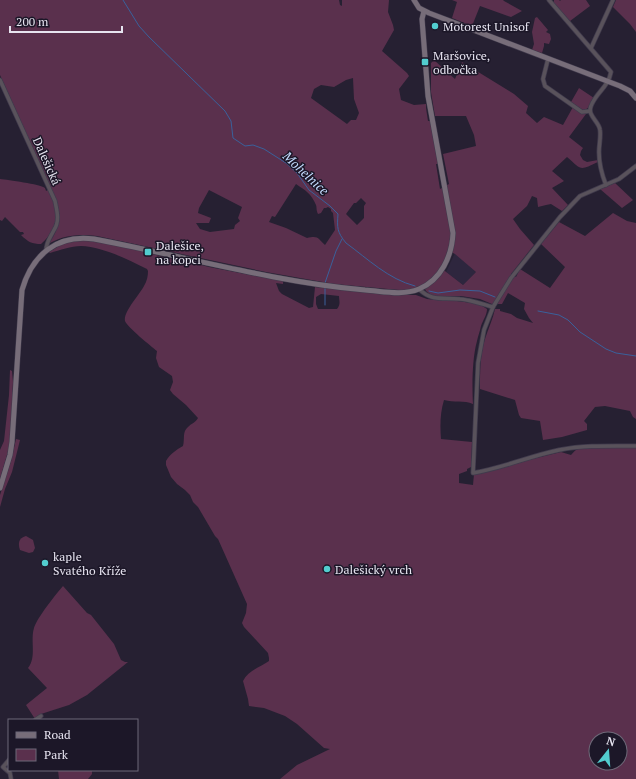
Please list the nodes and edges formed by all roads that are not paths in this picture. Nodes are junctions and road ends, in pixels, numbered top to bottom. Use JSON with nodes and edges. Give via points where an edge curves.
{"nodes":[{"id":1,"x":414,"y":0,"type":"edge"},
{"id":2,"x":613,"y":0,"type":"edge"},
{"id":3,"x":550,"y":1,"type":"edge"},
{"id":4,"x":424,"y":11,"type":"junction"},
{"id":5,"x":591,"y":48,"type":"junction"},
{"id":6,"x":548,"y":58,"type":"junction"},
{"id":7,"x":0,"y":80,"type":"edge"},
{"id":8,"x":609,"y":82,"type":"junction"},
{"id":9,"x":636,"y":98,"type":"edge"},
{"id":10,"x":590,"y":111,"type":"junction"},
{"id":11,"x":636,"y":166,"type":"edge"},
{"id":12,"x":606,"y":185,"type":"junction"},
{"id":13,"x":46,"y":251,"type":"junction"},
{"id":14,"x":419,"y":289,"type":"junction"},
{"id":15,"x":493,"y":307,"type":"junction"},
{"id":16,"x":636,"y":446,"type":"edge"},
{"id":17,"x":0,"y":488,"type":"edge"},
{"id":18,"x":41,"y":716,"type":"dead end"},
{"id":19,"x":36,"y":719,"type":"edge"},
{"id":20,"x":8,"y":761,"type":"edge"},
{"id":21,"x":0,"y":763,"type":"edge"},
{"id":22,"x":3,"y":767,"type":"junction"},
{"id":23,"x":11,"y":779,"type":"edge"}],
"edges":[{"from":1,"to":4,"type":"street"},
{"from":2,"to":5,"type":"street"},
{"from":3,"to":5,"type":"street"},
{"from":4,"to":6,"type":"street"},
{"from":4,"to":14,"type":"street","via":[[422,19],[428,96],[453,233],[451,249],[444,267],[426,286]]},
{"from":5,"to":8,"type":"street","via":[[611,72]]},
{"from":6,"to":8,"type":"street"},
{"from":6,"to":10,"type":"street","via":[[543,79],[545,86],[582,112]]},
{"from":7,"to":13,"type":"street","name":"Dalešická","via":[[55,201],[57,221],[46,243]]},
{"from":8,"to":9,"type":"street","via":[[626,89]]},
{"from":8,"to":10,"type":"street","via":[[594,100]]},
{"from":10,"to":12,"type":"street","via":[[600,131],[600,163]]},
{"from":11,"to":12,"type":"street"},
{"from":12,"to":15,"type":"street","via":[[575,200],[511,278]]},
{"from":13,"to":14,"type":"street","via":[[64,241],[88,238],[340,288],[392,292]]},
{"from":13,"to":17,"type":"street","via":[[35,262],[22,290],[12,442]]},
{"from":14,"to":15,"type":"street","via":[[435,298],[461,299]]},
{"from":15,"to":16,"type":"street","via":[[484,330],[478,363],[473,473],[560,450],[586,446]]},
{"from":18,"to":19,"type":"street"},
{"from":20,"to":22,"type":"street"},
{"from":21,"to":22,"type":"street"},
{"from":22,"to":23,"type":"street","via":[[10,773]]}]}
